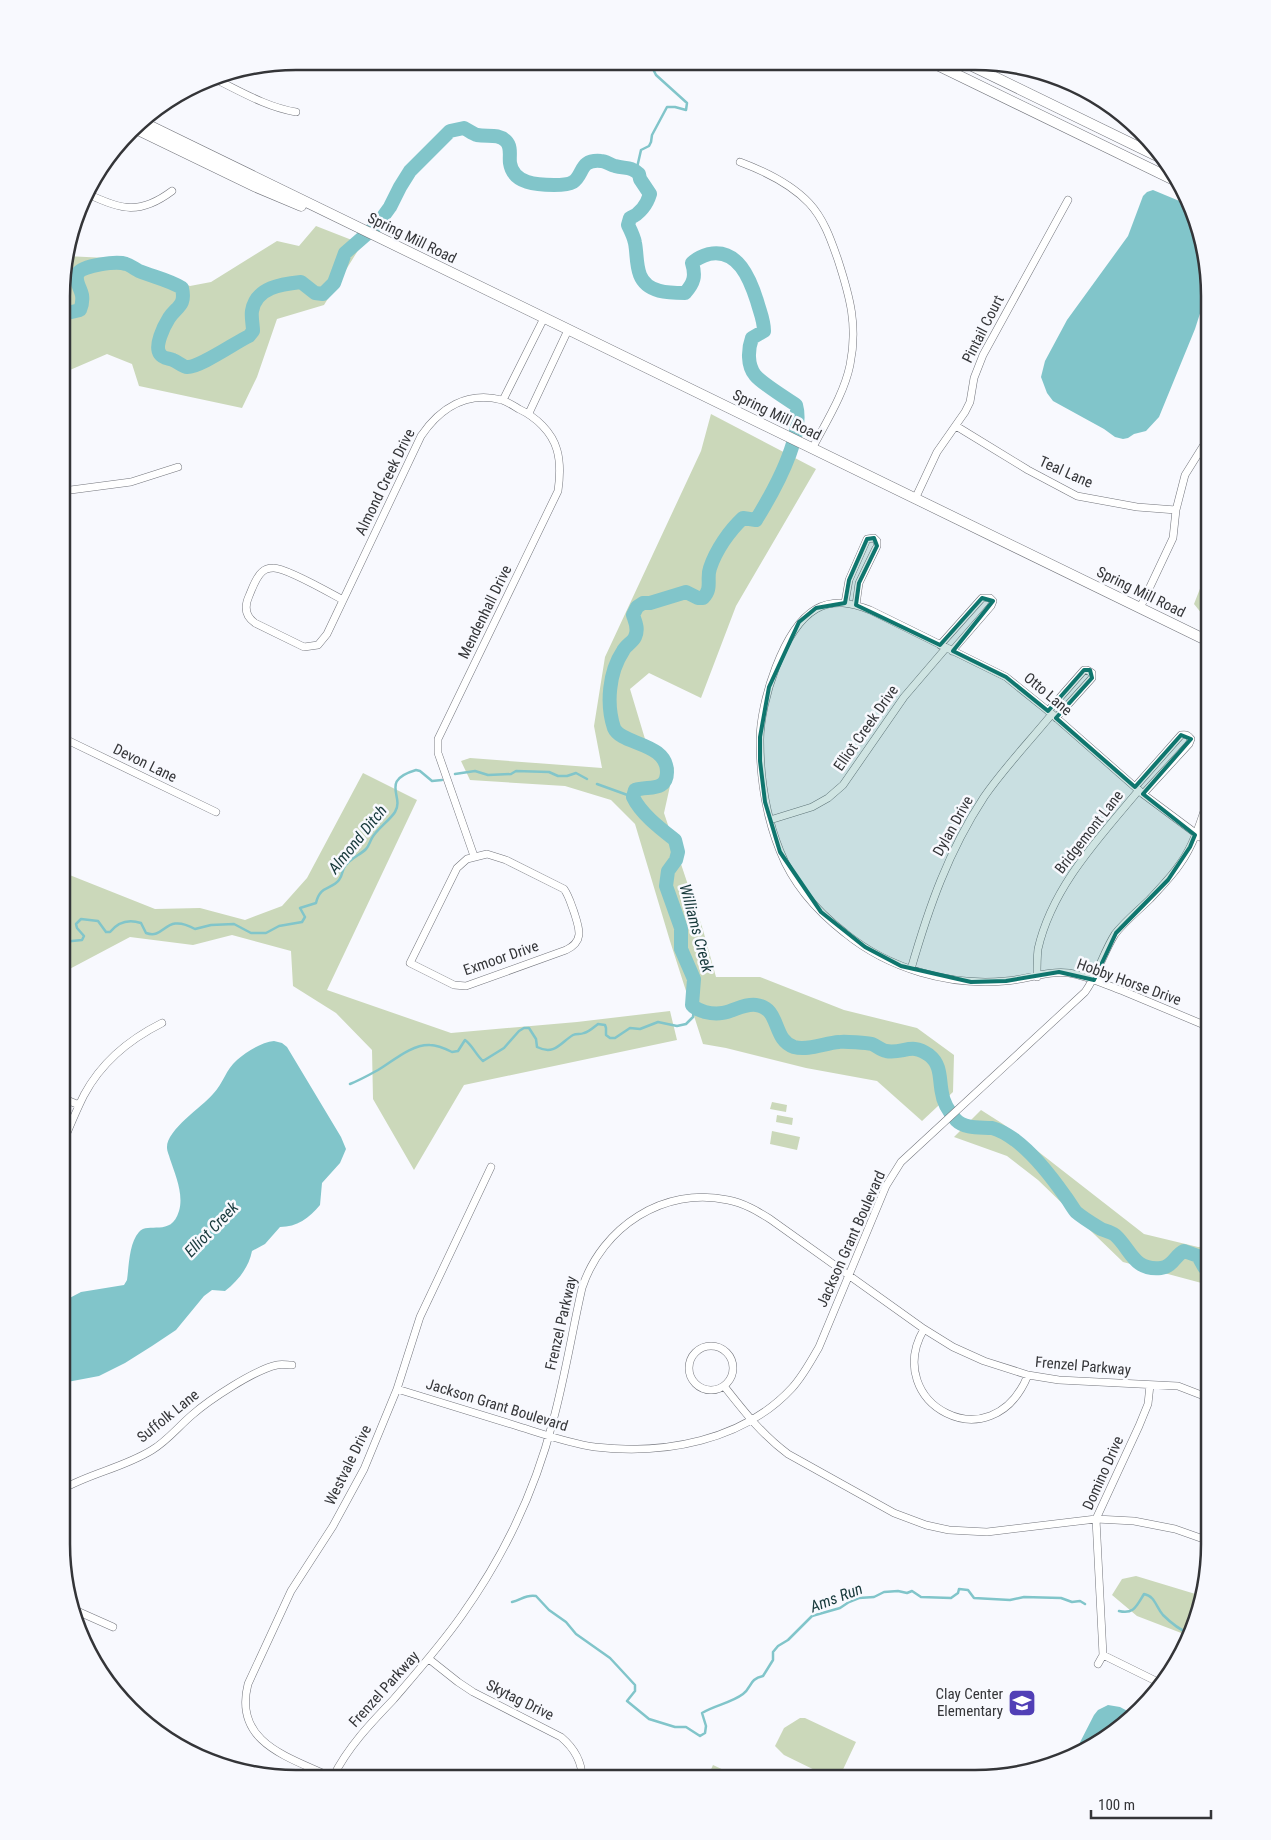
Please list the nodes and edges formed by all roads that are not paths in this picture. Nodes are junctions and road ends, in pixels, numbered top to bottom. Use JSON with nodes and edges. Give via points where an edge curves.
{"nodes":[{"id":1,"x":947,"y":70,"type":"edge"},
{"id":2,"x":980,"y":70,"type":"edge"},
{"id":3,"x":222,"y":82,"type":"edge"},
{"id":4,"x":296,"y":112,"type":"dead end"},
{"id":5,"x":148,"y":125,"type":"edge"},
{"id":6,"x":141,"y":131,"type":"edge"},
{"id":7,"x":1149,"y":152,"type":"edge"},
{"id":8,"x":740,"y":162,"type":"dead end"},
{"id":9,"x":1167,"y":176,"type":"edge"},
{"id":10,"x":172,"y":191,"type":"dead end"},
{"id":11,"x":93,"y":196,"type":"edge"},
{"id":12,"x":1068,"y":200,"type":"dead end"},
{"id":13,"x":331,"y":215,"type":"junction"},
{"id":14,"x":544,"y":318,"type":"junction"},
{"id":15,"x":568,"y":330,"type":"junction"},
{"id":16,"x":503,"y":400,"type":"junction"},
{"id":17,"x":529,"y":413,"type":"junction"},
{"id":18,"x":956,"y":426,"type":"junction"},
{"id":19,"x":812,"y":449,"type":"junction"},
{"id":20,"x":1201,"y":449,"type":"edge"},
{"id":21,"x":178,"y":467,"type":"dead end"},
{"id":22,"x":70,"y":490,"type":"edge"},
{"id":23,"x":915,"y":499,"type":"junction"},
{"id":24,"x":1176,"y":510,"type":"junction"},
{"id":25,"x":344,"y":600,"type":"junction"},
{"id":26,"x":845,"y":603,"type":"junction"},
{"id":27,"x":856,"y":605,"type":"junction"},
{"id":28,"x":1140,"y":608,"type":"junction"},
{"id":29,"x":1201,"y":638,"type":"edge"},
{"id":30,"x":946,"y":648,"type":"junction"},
{"id":31,"x":1052,"y":714,"type":"junction"},
{"id":32,"x":70,"y":742,"type":"edge"},
{"id":33,"x":1139,"y":791,"type":"junction"},
{"id":34,"x":216,"y":812,"type":"dead end"},
{"id":35,"x":1201,"y":818,"type":"edge"},
{"id":36,"x":770,"y":820,"type":"junction"},
{"id":37,"x":1195,"y":835,"type":"junction"},
{"id":38,"x":1201,"y":839,"type":"edge"},
{"id":39,"x":474,"y":856,"type":"junction"},
{"id":40,"x":911,"y":969,"type":"junction"},
{"id":41,"x":1036,"y":976,"type":"junction"},
{"id":42,"x":1094,"y":980,"type":"junction"},
{"id":43,"x":162,"y":1023,"type":"dead end"},
{"id":44,"x":1201,"y":1023,"type":"edge"},
{"id":45,"x":70,"y":1101,"type":"edge"},
{"id":46,"x":79,"y":1105,"type":"junction"},
{"id":47,"x":70,"y":1126,"type":"edge"},
{"id":48,"x":491,"y":1167,"type":"dead end"},
{"id":49,"x":849,"y":1276,"type":"junction"},
{"id":50,"x":924,"y":1329,"type":"junction"},
{"id":51,"x":292,"y":1365,"type":"dead end"},
{"id":52,"x":1028,"y":1375,"type":"junction"},
{"id":53,"x":1150,"y":1385,"type":"junction"},
{"id":54,"x":724,"y":1386,"type":"junction"},
{"id":55,"x":397,"y":1389,"type":"junction"},
{"id":56,"x":1201,"y":1395,"type":"edge"},
{"id":57,"x":751,"y":1420,"type":"junction"},
{"id":58,"x":549,"y":1436,"type":"junction"},
{"id":59,"x":70,"y":1485,"type":"edge"},
{"id":60,"x":1096,"y":1519,"type":"junction"},
{"id":61,"x":1201,"y":1538,"type":"edge"},
{"id":62,"x":81,"y":1612,"type":"edge"},
{"id":63,"x":113,"y":1627,"type":"dead end"},
{"id":64,"x":1103,"y":1655,"type":"junction"},
{"id":65,"x":430,"y":1659,"type":"junction"},
{"id":66,"x":1098,"y":1664,"type":"dead end"},
{"id":67,"x":1155,"y":1681,"type":"edge"},
{"id":68,"x":317,"y":1770,"type":"edge"},
{"id":69,"x":336,"y":1770,"type":"edge"},
{"id":70,"x":581,"y":1770,"type":"edge"}],
"edges":[{"from":1,"to":9,"type":"street"},
{"from":2,"to":7,"type":"street"},
{"from":3,"to":4,"type":"street","via":[[279,109]]},
{"from":5,"to":13,"type":"street","name":"Spring Mill Road"},
{"from":6,"to":13,"type":"street","name":"Spring Mill Road","via":[[256,187]]},
{"from":8,"to":19,"type":"street","via":[[790,186],[809,203],[830,236],[848,291],[854,328],[850,365],[844,385]]},
{"from":10,"to":11,"type":"street","via":[[156,202],[132,208],[112,205]]},
{"from":12,"to":18,"type":"street","name":"Pintail Court","via":[[978,364],[970,402]]},
{"from":13,"to":14,"type":"street","name":"Spring Mill Road"},
{"from":14,"to":15,"type":"street","name":"Spring Mill Road"},
{"from":14,"to":16,"type":"street"},
{"from":15,"to":17,"type":"street"},
{"from":15,"to":19,"type":"street","name":"Spring Mill Road"},
{"from":16,"to":17,"type":"street","name":"Mendenhall Drive"},
{"from":16,"to":25,"type":"street","name":"Almond Creek Drive","via":[[476,398],[464,401],[431,421]]},
{"from":17,"to":39,"type":"street","name":"Mendenhall Drive","via":[[546,430],[557,448],[560,461],[558,491],[438,743],[440,758]]},
{"from":18,"to":23,"type":"street","name":"Pintail Court","via":[[937,452]]},
{"from":18,"to":24,"type":"street","name":"Teal Lane","via":[[1077,496]]},
{"from":19,"to":23,"type":"street","name":"Spring Mill Road"},
{"from":20,"to":24,"type":"street","via":[[1185,475]]},
{"from":21,"to":22,"type":"street","via":[[124,483]]},
{"from":23,"to":28,"type":"street","name":"Spring Mill Road"},
{"from":24,"to":28,"type":"street","via":[[1173,538]]},
{"from":25,"to":25,"type":"street","name":"Almond Creek Drive","via":[[323,640],[312,647],[304,647],[255,623],[246,608],[258,576],[272,568],[288,572]]},
{"from":26,"to":27,"type":"street","name":"Otto Lane"},
{"from":26,"to":27,"type":"street","via":[[849,580],[867,539],[871,537],[878,546],[859,583]]},
{"from":26,"to":36,"type":"street","name":"Hobby Horse Drive","via":[[816,608],[799,622],[774,672],[760,737],[762,785]]},
{"from":27,"to":30,"type":"street","name":"Otto Lane"},
{"from":28,"to":29,"type":"street","name":"Spring Mill Road"},
{"from":30,"to":30,"type":"street","name":"Elliot Creek Drive","via":[[982,598],[990,598],[993,601],[991,606]]},
{"from":30,"to":31,"type":"street","name":"Otto Lane","via":[[1006,677]]},
{"from":30,"to":36,"type":"street","name":"Elliot Creek Drive","via":[[904,697],[843,785],[812,807]]},
{"from":31,"to":31,"type":"street","name":"Dylan Drive","via":[[1084,670],[1092,672],[1092,678]]},
{"from":31,"to":33,"type":"street","name":"Otto Lane"},
{"from":31,"to":40,"type":"street","name":"Dylan Drive","via":[[1000,775],[970,819],[932,900]]},
{"from":32,"to":34,"type":"street","name":"Devon Lane"},
{"from":33,"to":33,"type":"street","name":"Bridgemont Lane","via":[[1181,735],[1189,736],[1189,744]]},
{"from":33,"to":37,"type":"street","name":"Otto Lane"},
{"from":33,"to":41,"type":"street","name":"Bridgemont Lane","via":[[1088,851],[1059,896],[1042,936]]},
{"from":35,"to":37,"type":"street","name":"Jackson Grant Boulevard"},
{"from":36,"to":40,"type":"street","name":"Hobby Horse Drive","via":[[784,860],[821,912],[865,947]]},
{"from":37,"to":38,"type":"street","name":"Otto Lane"},
{"from":37,"to":42,"type":"street","name":"Jackson Grant Boulevard","via":[[1168,880],[1116,933]]},
{"from":39,"to":39,"type":"street","name":"Exmoor Drive","via":[[497,856],[564,889],[579,929],[575,944],[463,986],[454,985],[410,963],[455,871],[461,863]]},
{"from":40,"to":41,"type":"street","name":"Hobby Horse Drive","via":[[971,982]]},
{"from":41,"to":42,"type":"street","name":"Hobby Horse Drive","via":[[1059,972]]},
{"from":42,"to":44,"type":"street","name":"Hobby Horse Drive"},
{"from":42,"to":49,"type":"street","name":"Jackson Grant Boulevard","via":[[1085,992],[901,1162],[886,1186]]},
{"from":43,"to":46,"type":"street","via":[[124,1047],[103,1067]]},
{"from":45,"to":46,"type":"street"},
{"from":46,"to":47,"type":"street"},
{"from":48,"to":55,"type":"street","name":"Westvale Drive","via":[[420,1317]]},
{"from":49,"to":50,"type":"street","name":"Frenzel Parkway"},
{"from":49,"to":57,"type":"street","name":"Jackson Grant Boulevard","via":[[819,1347],[800,1378],[776,1402]]},
{"from":49,"to":58,"type":"street","name":"Frenzel Parkway","via":[[770,1219],[742,1204],[719,1198],[696,1198],[644,1212],[611,1238],[586,1274]]},
{"from":50,"to":52,"type":"street","name":"Frenzel Parkway","via":[[984,1362]]},
{"from":50,"to":52,"type":"street","via":[[914,1356],[916,1376],[925,1396],[950,1416],[971,1420],[996,1414],[1018,1395]]},
{"from":51,"to":59,"type":"street","name":"Suffolk Lane","via":[[267,1368],[205,1404],[152,1450]]},
{"from":52,"to":53,"type":"street","name":"Frenzel Parkway"},
{"from":53,"to":56,"type":"street","name":"Frenzel Parkway","via":[[1178,1386]]},
{"from":53,"to":60,"type":"street","name":"Domino Drive","via":[[1148,1404]]},
{"from":54,"to":54,"type":"street","via":[[733,1368],[729,1355],[711,1346],[698,1351],[690,1363],[692,1378],[702,1388],[710,1390]]},
{"from":54,"to":57,"type":"street"},
{"from":55,"to":58,"type":"street","name":"Jackson Grant Boulevard"},
{"from":55,"to":68,"type":"street","name":"Westvale Drive","via":[[364,1469],[333,1526],[291,1591],[248,1684],[245,1707],[250,1725],[265,1743]]},
{"from":57,"to":58,"type":"street","name":"Jackson Grant Boulevard","via":[[713,1437],[676,1446],[618,1448]]},
{"from":57,"to":60,"type":"street","via":[[799,1461],[894,1513],[926,1525],[956,1531],[988,1532]]},
{"from":58,"to":65,"type":"street","name":"Frenzel Parkway","via":[[528,1495],[505,1545],[474,1598]]},
{"from":60,"to":61,"type":"street","via":[[1164,1526]]},
{"from":60,"to":64,"type":"street","name":"Domino Drive"},
{"from":62,"to":63,"type":"street"},
{"from":64,"to":66,"type":"street"},
{"from":64,"to":67,"type":"street"},
{"from":65,"to":69,"type":"street","name":"Frenzel Parkway","via":[[351,1746]]},
{"from":65,"to":70,"type":"street","name":"Skytag Drive","via":[[473,1692],[561,1737],[575,1751]]}]}
